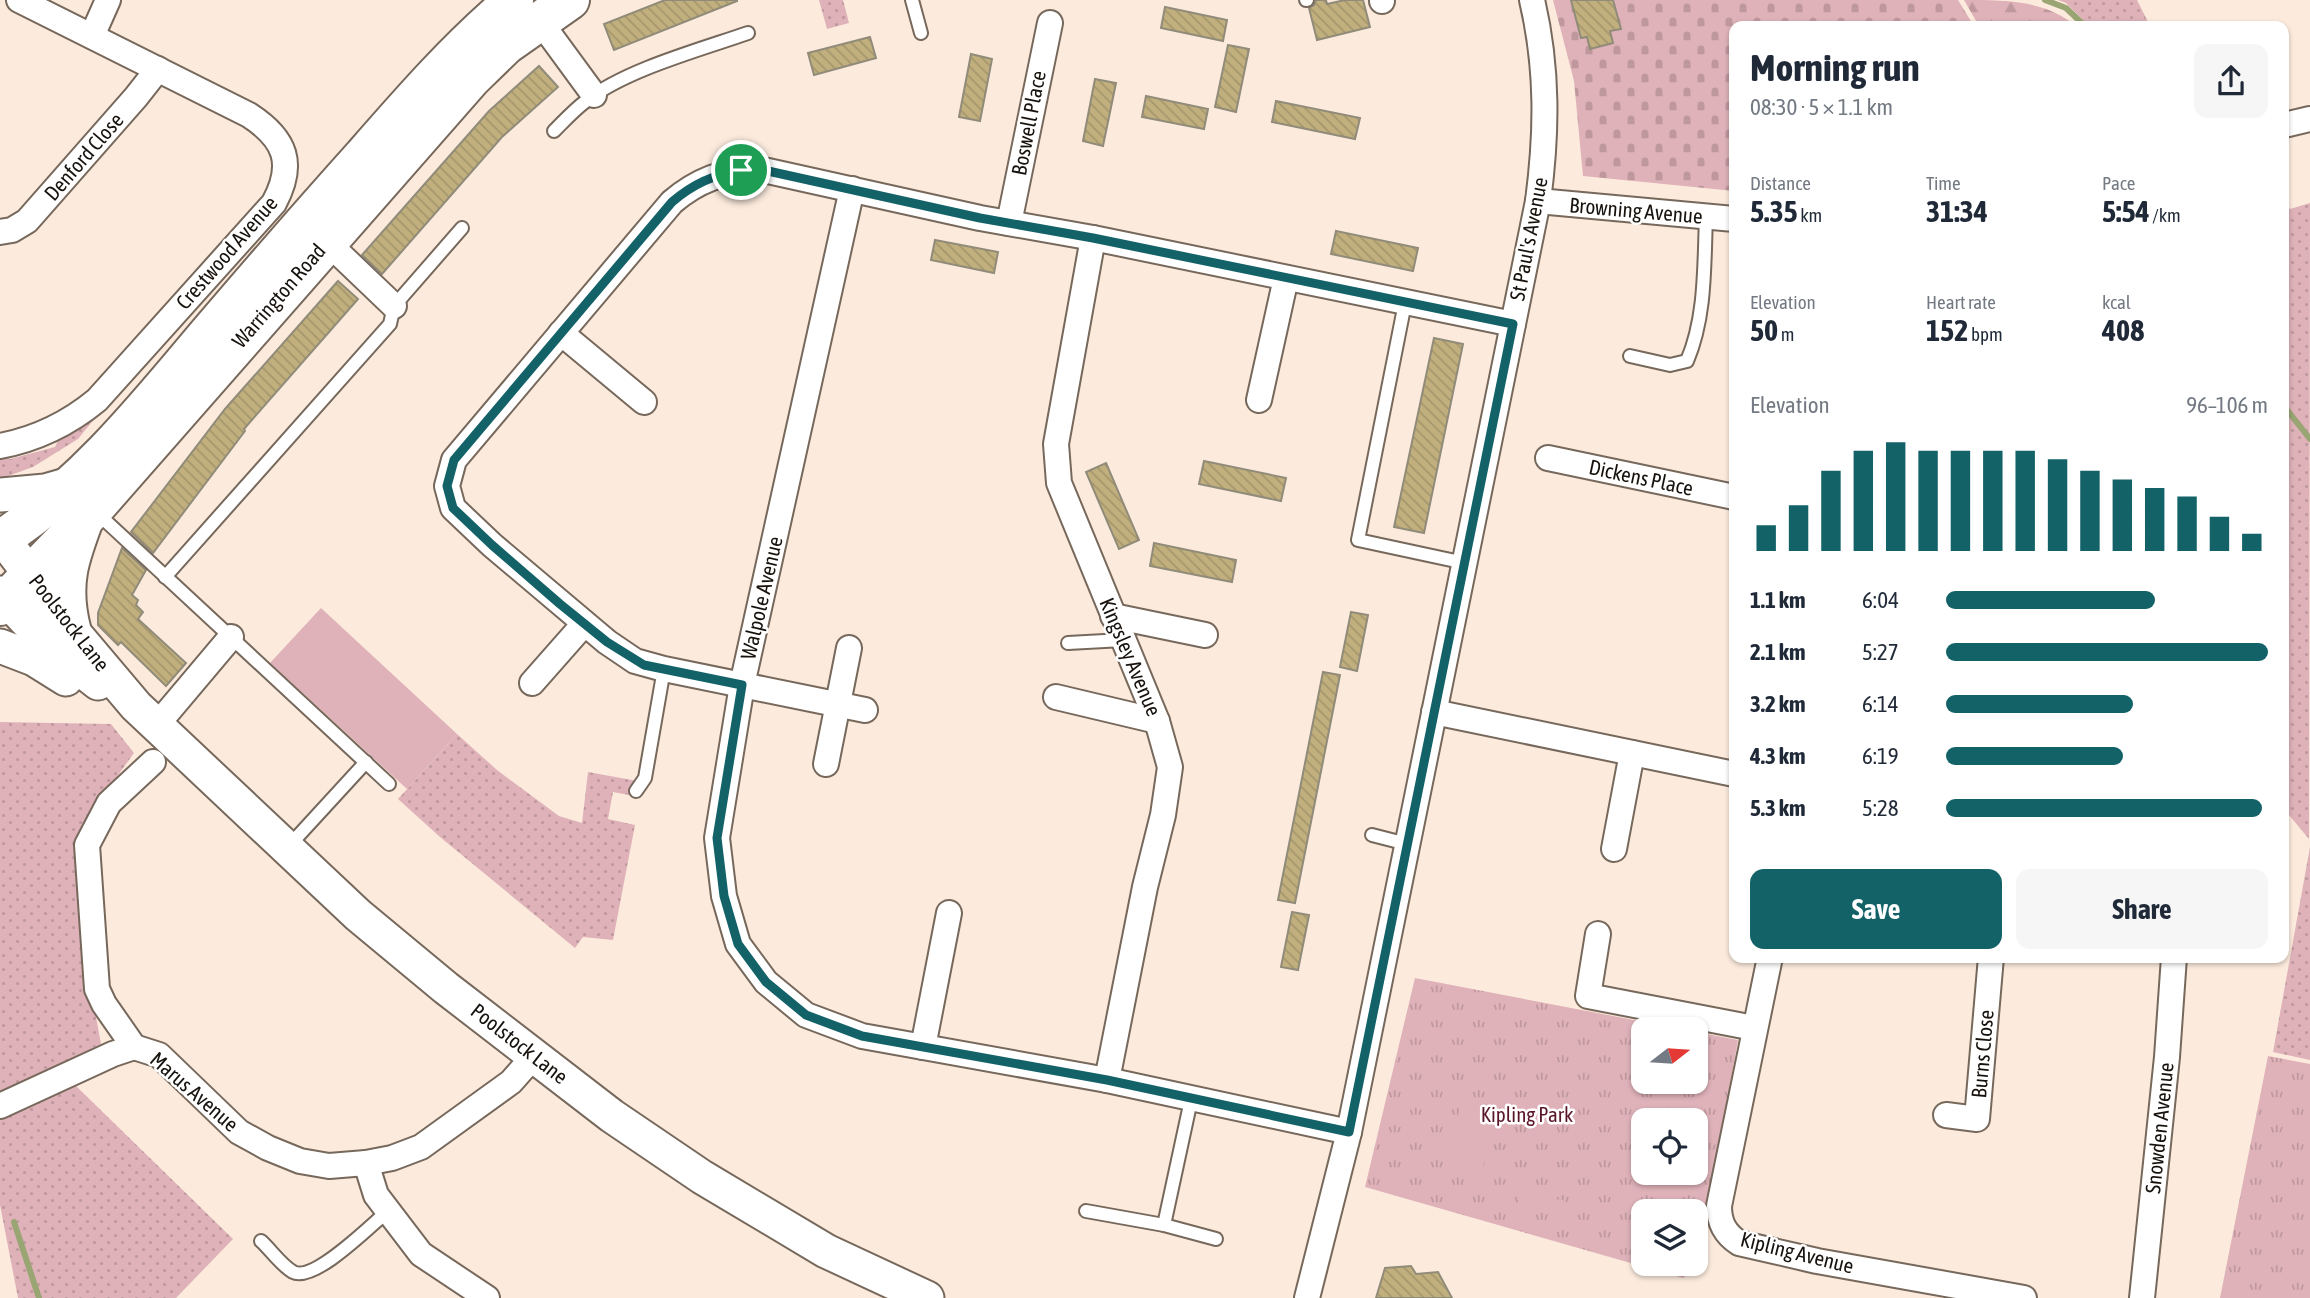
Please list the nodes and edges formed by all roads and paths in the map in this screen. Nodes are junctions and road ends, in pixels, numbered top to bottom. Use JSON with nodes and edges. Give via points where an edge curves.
{"nodes":[{"id":1,"x":19,"y":0,"type":"edge"},
{"id":2,"x":108,"y":0,"type":"edge"},
{"id":3,"x":570,"y":0,"type":"edge"},
{"id":4,"x":912,"y":0,"type":"edge"},
{"id":5,"x":1532,"y":0,"type":"edge"},
{"id":6,"x":526,"y":10,"type":"edge"},
{"id":7,"x":1050,"y":23,"type":"dead end"},
{"id":8,"x":748,"y":33,"type":"dead end"},
{"id":9,"x":921,"y":33,"type":"dead end"},
{"id":10,"x":92,"y":36,"type":"junction"},
{"id":11,"x":158,"y":69,"type":"junction"},
{"id":12,"x":594,"y":96,"type":"junction"},
{"id":13,"x":2310,"y":119,"type":"edge"},
{"id":14,"x":2289,"y":124,"type":"edge"},
{"id":15,"x":554,"y":131,"type":"dead end"},
{"id":16,"x":852,"y":189,"type":"junction"},
{"id":17,"x":1538,"y":201,"type":"junction"},
{"id":18,"x":1706,"y":218,"type":"junction"},
{"id":19,"x":1729,"y":219,"type":"edge"},
{"id":20,"x":1009,"y":223,"type":"junction"},
{"id":21,"x":462,"y":228,"type":"dead end"},
{"id":22,"x":0,"y":232,"type":"edge"},
{"id":23,"x":1093,"y":238,"type":"junction"},
{"id":24,"x":326,"y":242,"type":"junction"},
{"id":25,"x":1286,"y":278,"type":"junction"},
{"id":26,"x":1405,"y":303,"type":"junction"},
{"id":27,"x":394,"y":306,"type":"junction"},
{"id":28,"x":1513,"y":324,"type":"junction"},
{"id":29,"x":561,"y":332,"type":"junction"},
{"id":30,"x":1630,"y":356,"type":"dead end"},
{"id":31,"x":1259,"y":400,"type":"dead end"},
{"id":32,"x":644,"y":402,"type":"dead end"},
{"id":33,"x":0,"y":446,"type":"edge"},
{"id":34,"x":1548,"y":458,"type":"dead end"},
{"id":35,"x":0,"y":495,"type":"edge"},
{"id":36,"x":1729,"y":497,"type":"edge"},
{"id":37,"x":85,"y":503,"type":"junction"},
{"id":38,"x":1465,"y":563,"type":"junction"},
{"id":39,"x":5,"y":569,"type":"edge"},
{"id":40,"x":164,"y":578,"type":"junction"},
{"id":41,"x":1113,"y":616,"type":"junction"},
{"id":42,"x":584,"y":624,"type":"junction"},
{"id":43,"x":76,"y":635,"type":"junction"},
{"id":44,"x":1205,"y":635,"type":"dead end"},
{"id":45,"x":231,"y":637,"type":"junction"},
{"id":46,"x":1123,"y":640,"type":"junction"},
{"id":47,"x":1068,"y":643,"type":"dead end"},
{"id":48,"x":0,"y":646,"type":"edge"},
{"id":49,"x":849,"y":648,"type":"dead end"},
{"id":50,"x":664,"y":669,"type":"junction"},
{"id":51,"x":532,"y":682,"type":"dead end"},
{"id":52,"x":742,"y":685,"type":"junction"},
{"id":53,"x":1056,"y":697,"type":"dead end"},
{"id":54,"x":838,"y":704,"type":"junction"},
{"id":55,"x":865,"y":710,"type":"dead end"},
{"id":56,"x":1434,"y":712,"type":"junction"},
{"id":57,"x":146,"y":716,"type":"junction"},
{"id":58,"x":1157,"y":720,"type":"junction"},
{"id":59,"x":1632,"y":753,"type":"junction"},
{"id":60,"x":153,"y":762,"type":"dead end"},
{"id":61,"x":366,"y":762,"type":"junction"},
{"id":62,"x":826,"y":764,"type":"dead end"},
{"id":63,"x":1729,"y":773,"type":"edge"},
{"id":64,"x":389,"y":784,"type":"dead end"},
{"id":65,"x":636,"y":791,"type":"dead end"},
{"id":66,"x":1372,"y":835,"type":"dead end"},
{"id":67,"x":1407,"y":844,"type":"junction"},
{"id":68,"x":287,"y":848,"type":"junction"},
{"id":69,"x":1614,"y":849,"type":"dead end"},
{"id":70,"x":948,"y":913,"type":"dead end"},
{"id":71,"x":1598,"y":934,"type":"dead end"},
{"id":72,"x":1769,"y":963,"type":"edge"},
{"id":73,"x":1990,"y":963,"type":"edge"},
{"id":74,"x":2174,"y":963,"type":"edge"},
{"id":75,"x":1754,"y":1028,"type":"junction"},
{"id":76,"x":134,"y":1047,"type":"junction"},
{"id":77,"x":923,"y":1047,"type":"junction"},
{"id":78,"x":534,"y":1056,"type":"junction"},
{"id":79,"x":1107,"y":1080,"type":"junction"},
{"id":80,"x":1191,"y":1100,"type":"junction"},
{"id":81,"x":0,"y":1106,"type":"edge"},
{"id":82,"x":1946,"y":1115,"type":"dead end"},
{"id":83,"x":1349,"y":1132,"type":"junction"},
{"id":84,"x":366,"y":1163,"type":"junction"},
{"id":85,"x":388,"y":1211,"type":"junction"},
{"id":86,"x":1086,"y":1211,"type":"dead end"},
{"id":87,"x":1164,"y":1225,"type":"junction"},
{"id":88,"x":1216,"y":1239,"type":"dead end"},
{"id":89,"x":261,"y":1241,"type":"dead end"},
{"id":90,"x":463,"y":1292,"type":"edge"},
{"id":91,"x":487,"y":1298,"type":"edge"},
{"id":92,"x":927,"y":1298,"type":"edge"},
{"id":93,"x":1307,"y":1298,"type":"edge"},
{"id":94,"x":2024,"y":1298,"type":"edge"},
{"id":95,"x":2142,"y":1298,"type":"edge"}],
"edges":[{"from":1,"to":10,"type":"street","name":"Crestwood Avenue"},
{"from":2,"to":10,"type":"street"},
{"from":3,"to":6,"type":"highway","name":"Warrington Road"},
{"from":4,"to":9,"type":"lane"},
{"from":5,"to":17,"type":"street","name":"St Paul's Avenue","via":[[1546,107]]},
{"from":6,"to":12,"type":"street"},
{"from":6,"to":24,"type":"highway","name":"Warrington Road","via":[[506,45]]},
{"from":6,"to":37,"type":"highway","name":"Warrington Road","via":[[480,29],[445,64],[107,451]]},
{"from":7,"to":20,"type":"street","name":"Boswell Place"},
{"from":8,"to":12,"type":"lane","via":[[665,62]]},
{"from":10,"to":11,"type":"street","name":"Crestwood Avenue"},
{"from":11,"to":22,"type":"street","name":"Denford Close","via":[[27,221]]},
{"from":11,"to":33,"type":"street","name":"Crestwood Avenue","via":[[262,124],[281,146],[286,163],[282,188],[274,203],[97,400],[44,434]]},
{"from":12,"to":15,"type":"lane"},
{"from":13,"to":14,"type":"street"},
{"from":16,"to":20,"type":"street"},
{"from":16,"to":29,"type":"street","via":[[756,170],[724,173],[700,182],[672,202]]},
{"from":16,"to":52,"type":"street","name":"Walpole Avenue"},
{"from":17,"to":18,"type":"street","name":"Browning Avenue"},
{"from":17,"to":28,"type":"street","name":"St Paul's Avenue"},
{"from":18,"to":19,"type":"street","name":"Browning Avenue"},
{"from":18,"to":30,"type":"lane","via":[[1702,298],[1695,343],[1687,361],[1670,365]]},
{"from":20,"to":23,"type":"street"},
{"from":21,"to":27,"type":"lane"},
{"from":23,"to":25,"type":"street"},
{"from":23,"to":41,"type":"street","name":"Kingsley Avenue","via":[[1056,444],[1059,484]]},
{"from":24,"to":27,"type":"street"},
{"from":24,"to":37,"type":"highway","name":"Warrington Road"},
{"from":25,"to":26,"type":"street"},
{"from":25,"to":31,"type":"street"},
{"from":26,"to":28,"type":"street"},
{"from":26,"to":38,"type":"lane","via":[[1358,540]]},
{"from":27,"to":40,"type":"lane","via":[[390,324]]},
{"from":28,"to":38,"type":"street","name":"St Paul's Avenue"},
{"from":29,"to":32,"type":"street"},
{"from":29,"to":42,"type":"street","via":[[454,460],[447,486],[453,508]]},
{"from":34,"to":36,"type":"street","name":"Dickens Place"},
{"from":35,"to":37,"type":"main road","via":[[45,491]]},
{"from":37,"to":39,"type":"highway","name":"Warrington Road"},
{"from":37,"to":40,"type":"lane"},
{"from":37,"to":43,"type":"main road","via":[[68,576]]},
{"from":38,"to":56,"type":"street","name":"St Paul's Avenue"},
{"from":39,"to":43,"type":"main road","name":"Poolstock Lane"},
{"from":39,"to":57,"type":"main road","name":"Poolstock Lane","via":[[47,643],[87,677]]},
{"from":40,"to":45,"type":"lane"},
{"from":41,"to":44,"type":"street"},
{"from":41,"to":46,"type":"street","name":"Kingsley Avenue"},
{"from":42,"to":50,"type":"street","via":[[635,661]]},
{"from":42,"to":51,"type":"street"},
{"from":43,"to":57,"type":"main road","name":"Poolstock Lane"},
{"from":45,"to":57,"type":"street"},
{"from":45,"to":61,"type":"lane"},
{"from":46,"to":47,"type":"lane"},
{"from":46,"to":58,"type":"street","name":"Kingsley Avenue"},
{"from":48,"to":57,"type":"main road"},
{"from":49,"to":54,"type":"street"},
{"from":50,"to":52,"type":"street"},
{"from":50,"to":65,"type":"lane","via":[[645,778]]},
{"from":52,"to":54,"type":"street"},
{"from":52,"to":77,"type":"street","name":"Walpole Avenue","via":[[717,838],[724,896],[738,944],[766,982],[806,1015],[862,1036]]},
{"from":53,"to":58,"type":"street"},
{"from":54,"to":55,"type":"street"},
{"from":54,"to":62,"type":"street"},
{"from":56,"to":59,"type":"street"},
{"from":56,"to":67,"type":"street","name":"St Paul's Avenue"},
{"from":57,"to":68,"type":"main road","name":"Poolstock Lane"},
{"from":58,"to":79,"type":"street","name":"Kingsley Avenue","via":[[1170,768]]},
{"from":59,"to":63,"type":"street"},
{"from":59,"to":69,"type":"street"},
{"from":60,"to":76,"type":"street","name":"Marus Avenue","via":[[108,803],[87,845],[97,989]]},
{"from":61,"to":64,"type":"lane"},
{"from":61,"to":68,"type":"lane"},
{"from":66,"to":67,"type":"lane"},
{"from":67,"to":83,"type":"street","name":"St Paul's Avenue"},
{"from":68,"to":78,"type":"main road","name":"Poolstock Lane","via":[[358,915]]},
{"from":70,"to":77,"type":"street"},
{"from":71,"to":75,"type":"street","via":[[1588,996]]},
{"from":72,"to":75,"type":"street","name":"Kipling Avenue"},
{"from":73,"to":82,"type":"street","name":"Burns Close","via":[[1977,1119]]},
{"from":74,"to":95,"type":"street","name":"Snowden Avenue"},
{"from":75,"to":94,"type":"street","name":"Kipling Avenue","via":[[1719,1206],[1729,1236],[1740,1243],[1817,1261]]},
{"from":76,"to":81,"type":"street"},
{"from":76,"to":84,"type":"street","name":"Marus Avenue","via":[[159,1055],[239,1132],[268,1148],[328,1166]]},
{"from":77,"to":79,"type":"street","name":"Walpole Avenue"},
{"from":78,"to":84,"type":"street","name":"Marus Avenue","via":[[511,1082],[421,1147]]},
{"from":78,"to":92,"type":"main road","name":"Poolstock Lane","via":[[702,1177],[826,1251]]},
{"from":79,"to":80,"type":"street","name":"Walpole Avenue"},
{"from":80,"to":83,"type":"street","name":"Walpole Avenue"},
{"from":80,"to":87,"type":"lane"},
{"from":83,"to":93,"type":"street","name":"St Paul's Avenue"},
{"from":84,"to":85,"type":"street","via":[[376,1195]]},
{"from":85,"to":89,"type":"lane","via":[[309,1273],[293,1271]]},
{"from":85,"to":90,"type":"street","via":[[421,1254]]},
{"from":86,"to":87,"type":"lane"},
{"from":87,"to":88,"type":"lane"},
{"from":90,"to":91,"type":"street"}]}
